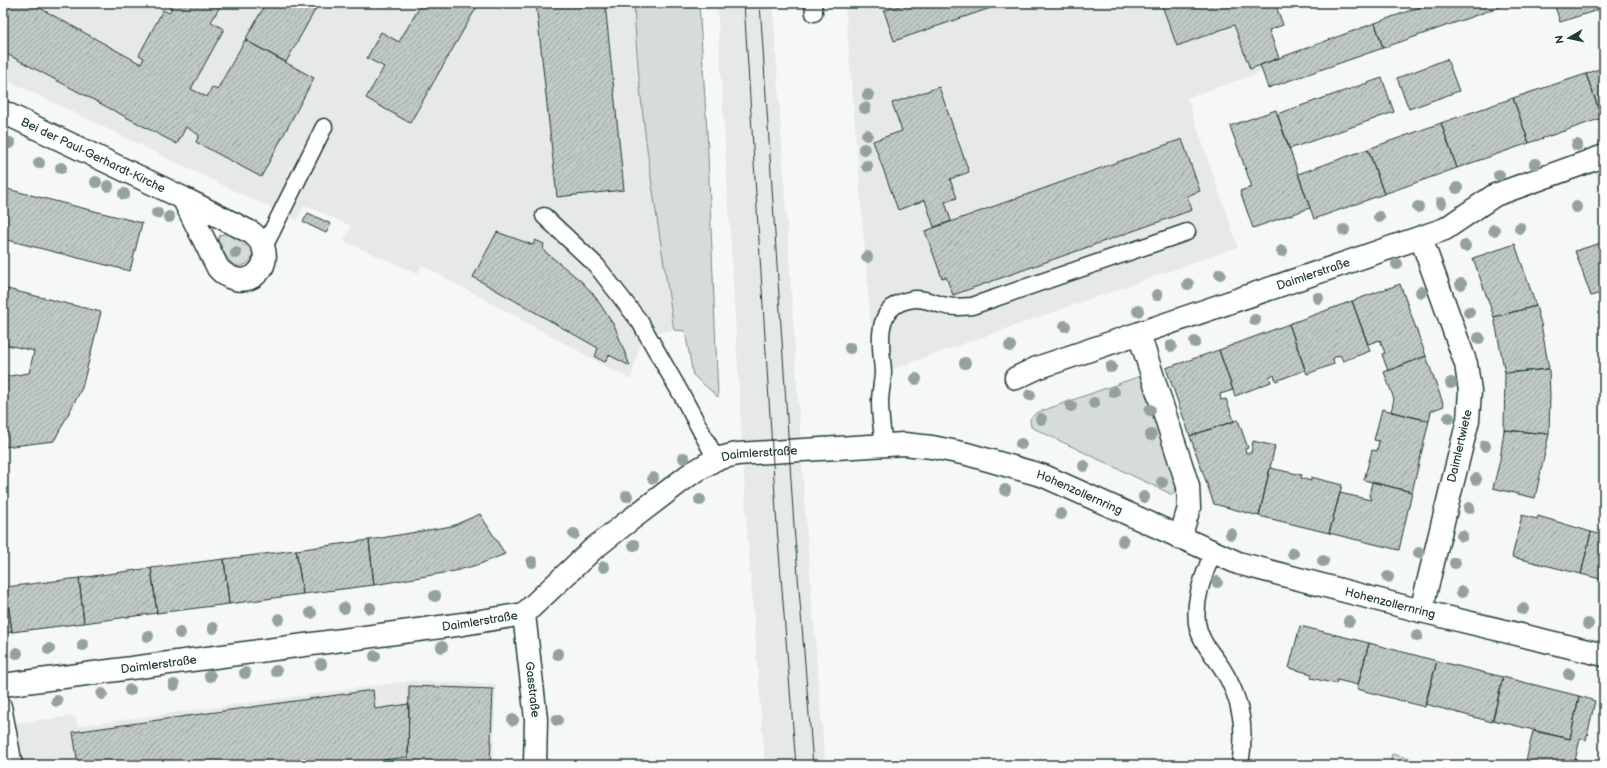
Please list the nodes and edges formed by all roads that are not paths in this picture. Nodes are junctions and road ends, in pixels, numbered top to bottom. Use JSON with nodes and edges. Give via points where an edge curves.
{"nodes":[{"id":1,"x":3,"y":112,"type":"edge"},
{"id":2,"x":324,"y":127,"type":"dead end"},
{"id":3,"x":1604,"y":156,"type":"edge"},
{"id":4,"x":183,"y":198,"type":"junction"},
{"id":5,"x":544,"y":216,"type":"dead end"},
{"id":6,"x":1187,"y":232,"type":"dead end"},
{"id":7,"x":1421,"y":238,"type":"junction"},
{"id":8,"x":264,"y":247,"type":"junction"},
{"id":9,"x":1139,"y":334,"type":"junction"},
{"id":10,"x":1016,"y":378,"type":"dead end"},
{"id":11,"x":884,"y":445,"type":"junction"},
{"id":12,"x":975,"y":456,"type":"joint"},
{"id":13,"x":716,"y":459,"type":"junction"},
{"id":14,"x":1180,"y":538,"type":"junction"},
{"id":15,"x":1213,"y":552,"type":"junction"},
{"id":16,"x":1421,"y":610,"type":"junction"},
{"id":17,"x":524,"y":614,"type":"junction"},
{"id":18,"x":1604,"y":655,"type":"edge"},
{"id":19,"x":3,"y":685,"type":"edge"},
{"id":20,"x":3,"y":706,"type":"edge"},
{"id":21,"x":14,"y":765,"type":"edge"},
{"id":22,"x":536,"y":765,"type":"edge"},
{"id":23,"x":1240,"y":765,"type":"edge"}],
"edges":[{"from":1,"to":4,"type":"street","name":"Bei der Paul-Gerhardt-Kirche"},
{"from":2,"to":8,"type":"lane"},
{"from":3,"to":7,"type":"street","name":"Daimlerstraße","via":[[1495,195],[1445,229]]},
{"from":4,"to":8,"type":"street","name":"Bei der Paul-Gerhardt-Kirche","via":[[252,234]]},
{"from":4,"to":8,"type":"street","via":[[218,268],[225,276],[233,280],[252,278],[264,265]]},
{"from":5,"to":13,"type":"lane","via":[[596,266],[640,322]]},
{"from":6,"to":11,"type":"lane","via":[[972,306],[951,307],[917,299],[895,306],[882,324],[880,343],[883,372],[880,403]]},
{"from":7,"to":9,"type":"street","name":"Daimlerstraße"},
{"from":7,"to":16,"type":"street","name":"Daimlertwiete","via":[[1466,364],[1470,400],[1468,420]]},
{"from":9,"to":10,"type":"street","name":"Daimlerstraße","via":[[1037,368]]},
{"from":9,"to":14,"type":"street","via":[[1188,486],[1188,508]]},
{"from":11,"to":12,"type":"street","name":"Daimlerstraße","via":[[932,447]]},
{"from":11,"to":13,"type":"street","name":"Daimlerstraße","via":[[737,454]]},
{"from":12,"to":14,"type":"street","name":"Hohenzollernring","via":[[1033,472],[1073,488]]},
{"from":13,"to":17,"type":"street","name":"Daimlerstraße","via":[[621,527]]},
{"from":14,"to":15,"type":"street","name":"Hohenzollernring"},
{"from":15,"to":16,"type":"street","name":"Hohenzollernring","via":[[1238,563]]},
{"from":15,"to":23,"type":"lane","via":[[1198,591],[1197,623],[1208,650],[1235,691],[1242,714],[1244,742]]},
{"from":16,"to":18,"type":"street","name":"Hohenzollernring"},
{"from":17,"to":19,"type":"street","name":"Daimlerstraße"},
{"from":17,"to":22,"type":"street","name":"Gasstraße","via":[[536,719]]},
{"from":20,"to":21,"type":"lane"}]}
